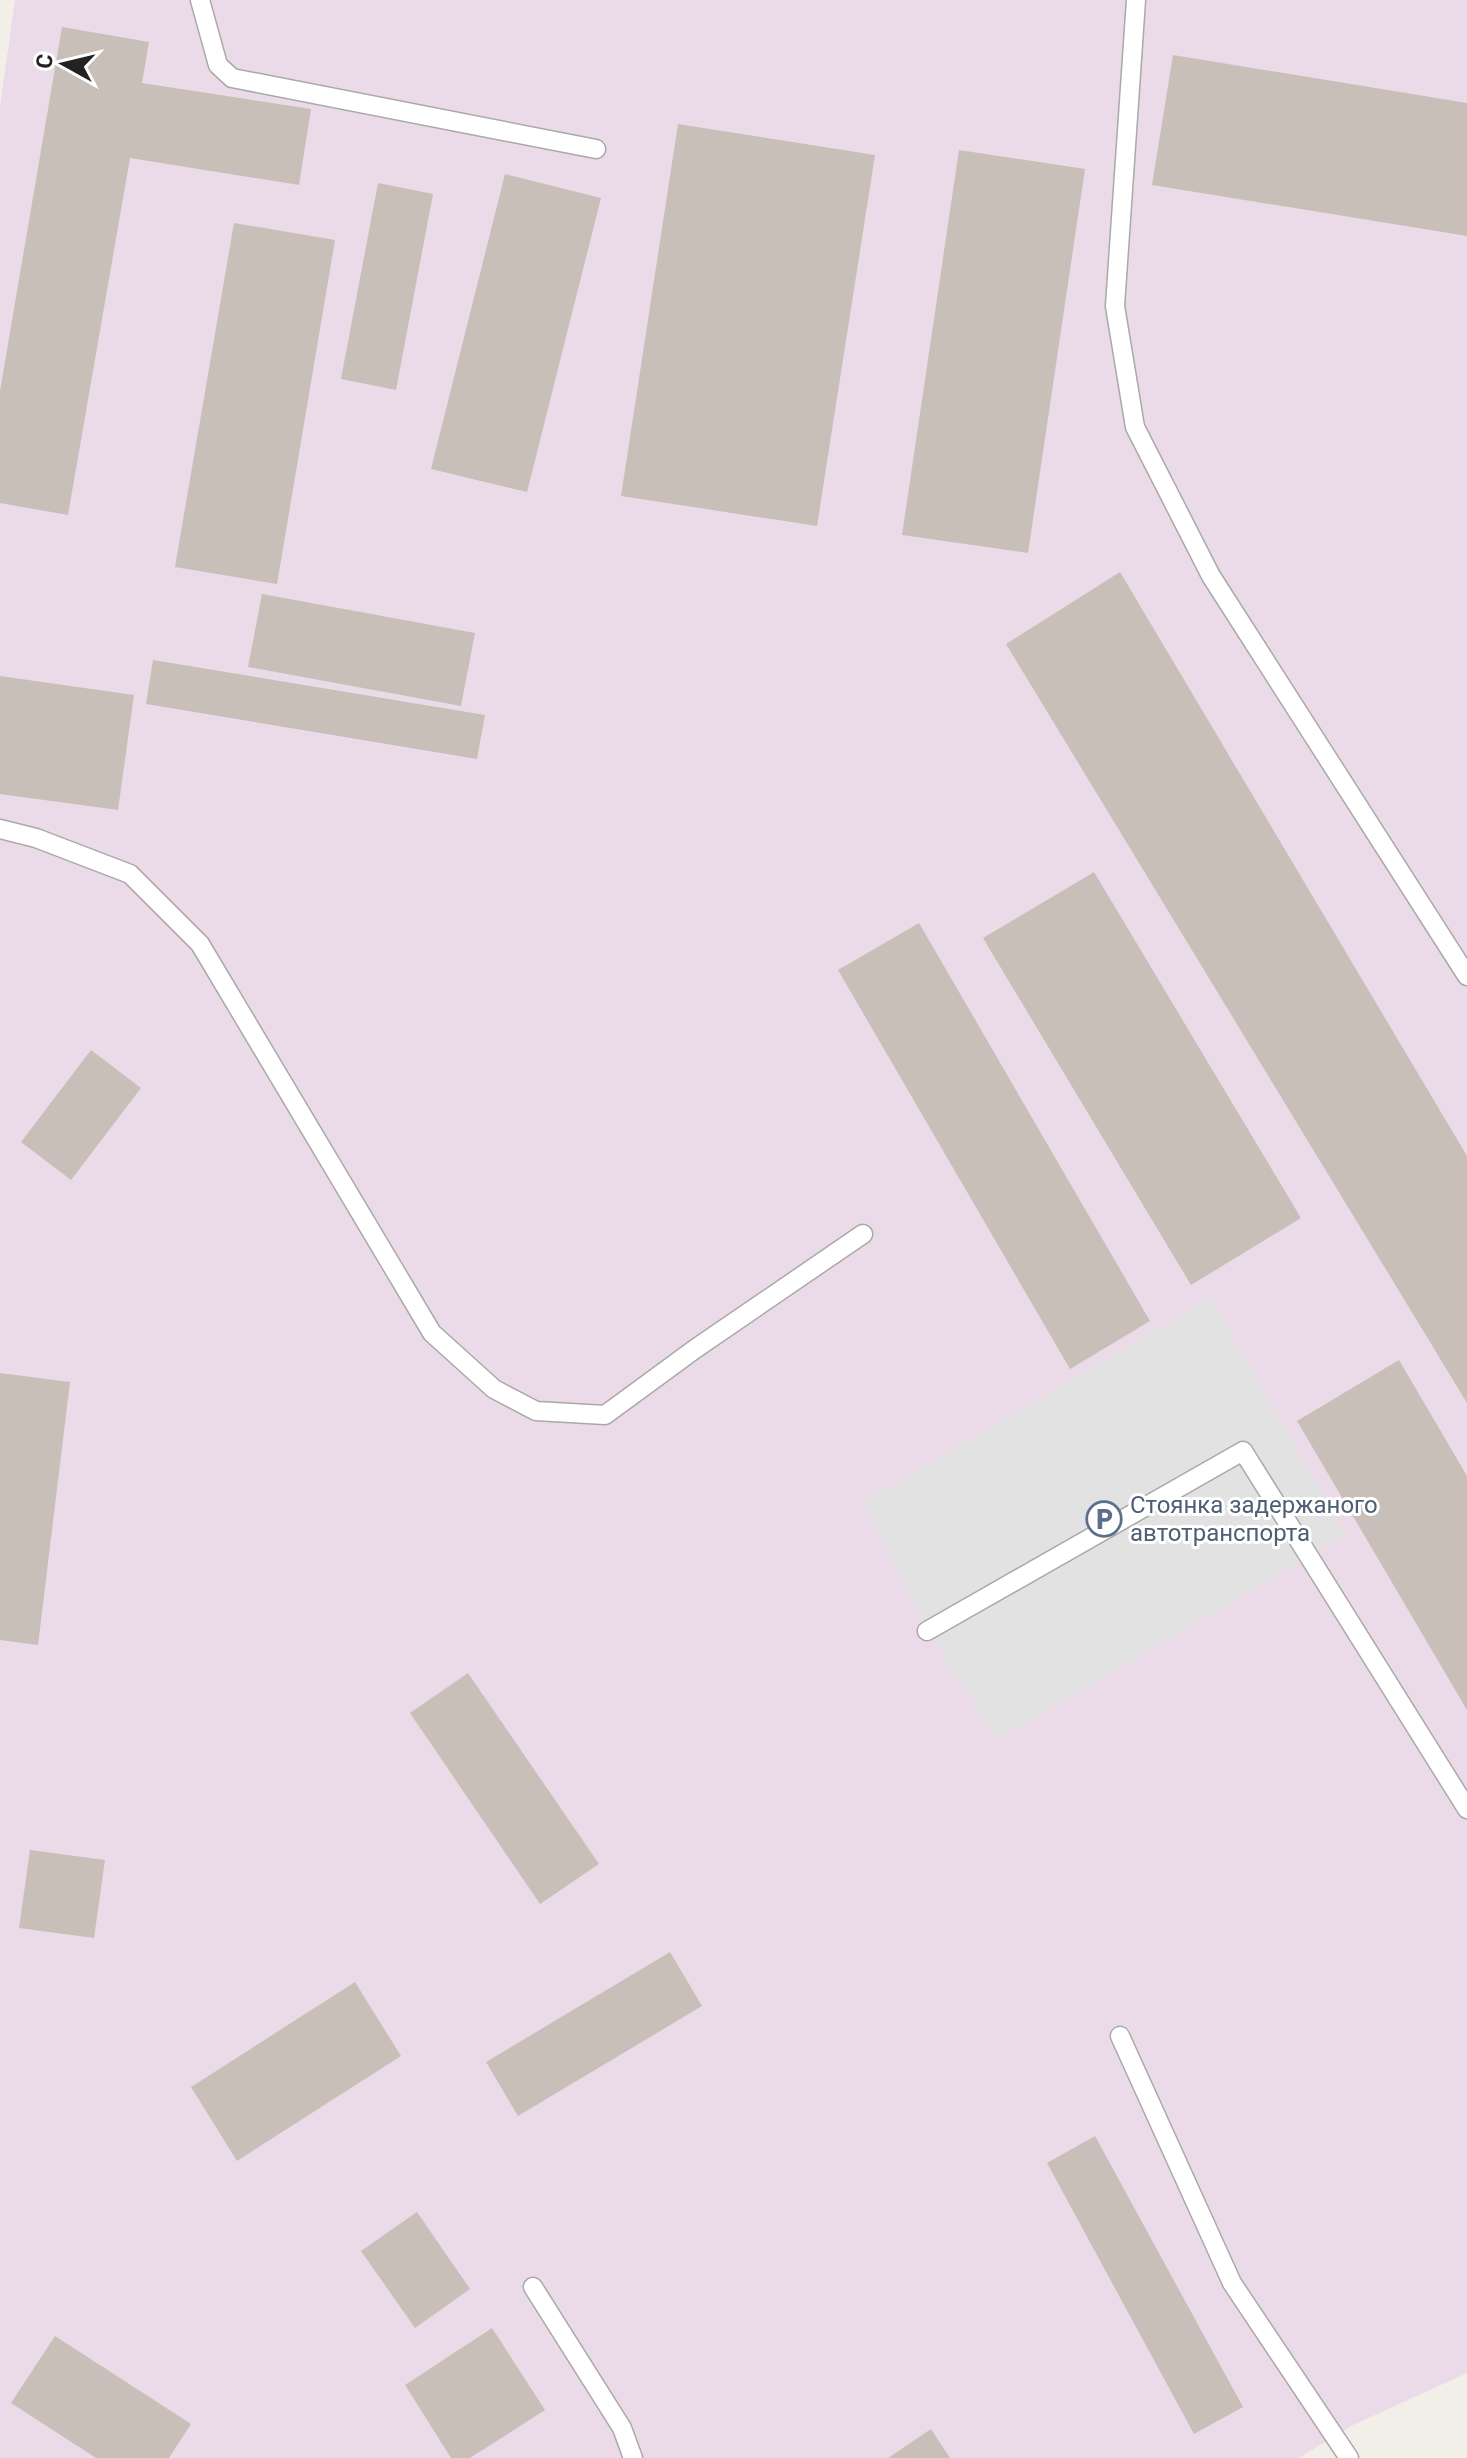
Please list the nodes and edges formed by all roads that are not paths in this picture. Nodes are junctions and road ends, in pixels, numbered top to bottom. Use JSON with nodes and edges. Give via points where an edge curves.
{"nodes":[{"id":1,"x":200,"y":0,"type":"edge"},
{"id":2,"x":1136,"y":0,"type":"edge"},
{"id":3,"x":596,"y":149,"type":"dead end"},
{"id":4,"x":0,"y":829,"type":"edge"},
{"id":5,"x":1467,"y":976,"type":"edge"},
{"id":6,"x":863,"y":1234,"type":"dead end"},
{"id":7,"x":927,"y":1631,"type":"dead end"},
{"id":8,"x":1467,"y":1809,"type":"edge"},
{"id":9,"x":1120,"y":2036,"type":"dead end"},
{"id":10,"x":533,"y":2287,"type":"dead end"},
{"id":11,"x":633,"y":2458,"type":"edge"},
{"id":12,"x":1349,"y":2458,"type":"edge"}],
"edges":[{"from":1,"to":3,"type":"lane","via":[[218,65],[232,78]]},
{"from":2,"to":5,"type":"lane","via":[[1115,306],[1135,427],[1211,576]]},
{"from":4,"to":6,"type":"lane","via":[[130,874],[200,944],[432,1333],[494,1389],[536,1411],[605,1415]]},
{"from":7,"to":8,"type":"lane","via":[[1243,1451]]},
{"from":9,"to":12,"type":"lane","via":[[1232,2283]]},
{"from":10,"to":11,"type":"lane","via":[[622,2428]]}]}
